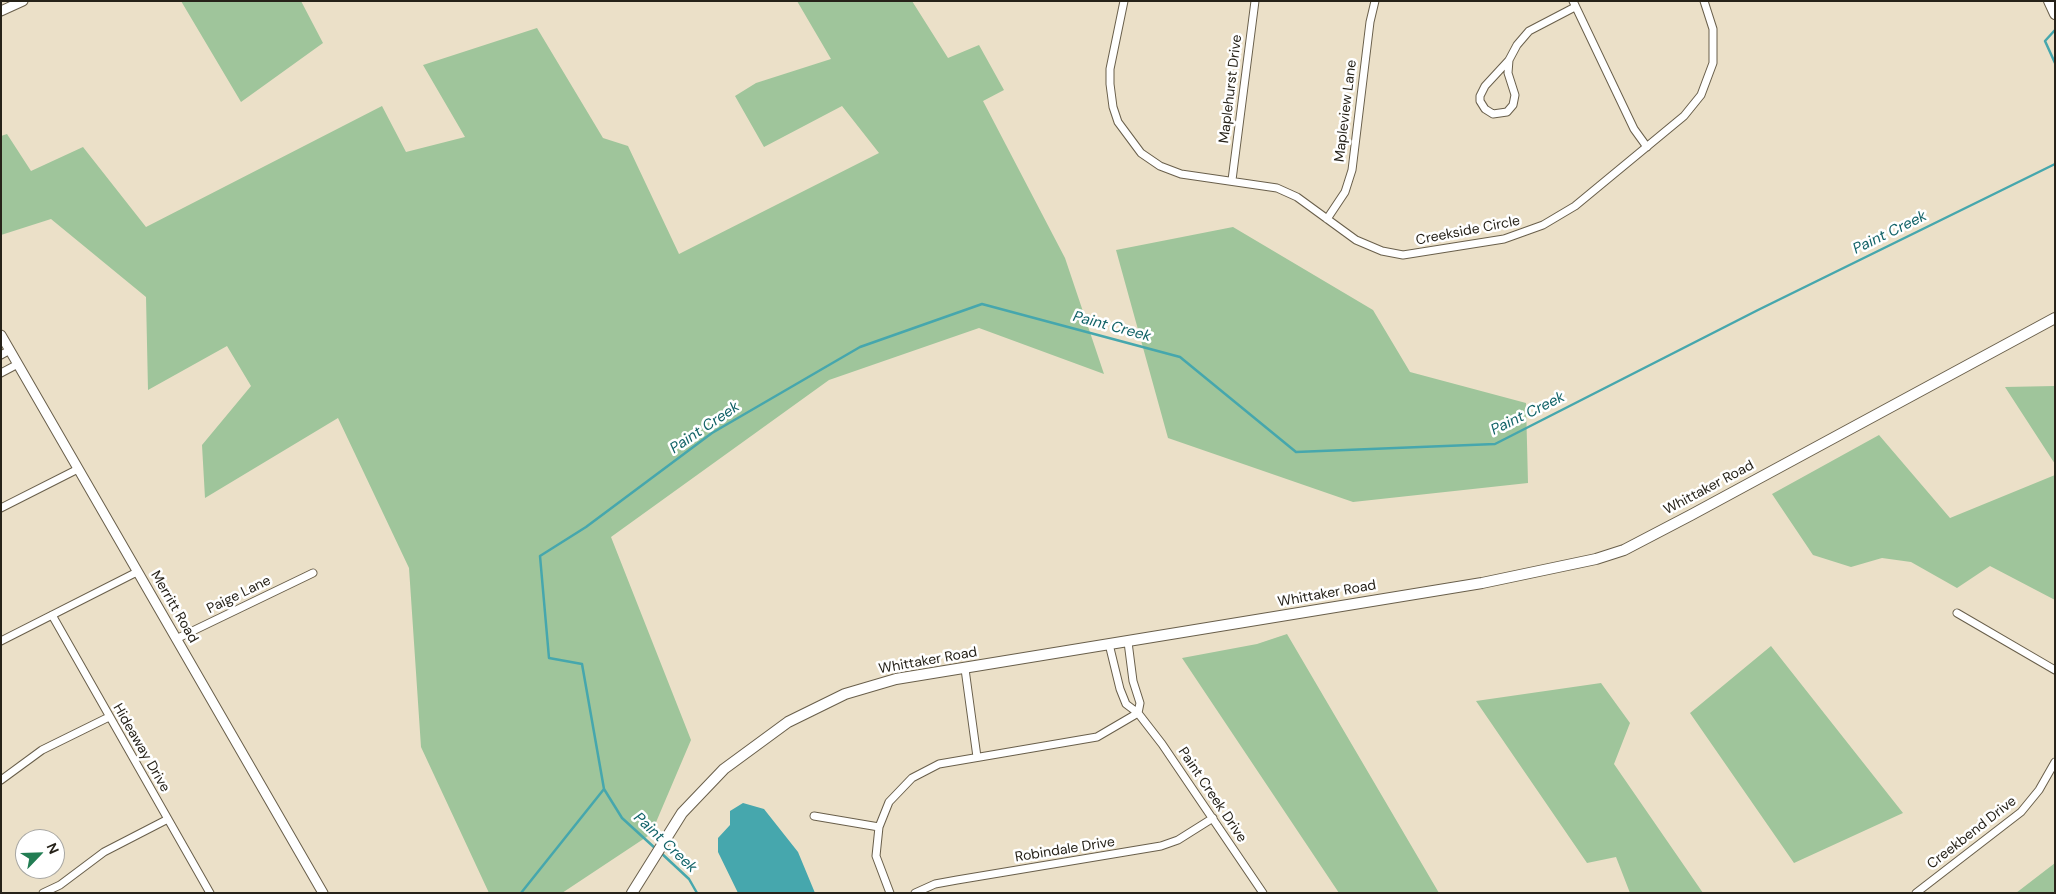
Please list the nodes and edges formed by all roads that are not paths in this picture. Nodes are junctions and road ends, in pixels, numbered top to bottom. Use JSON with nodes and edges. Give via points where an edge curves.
{"nodes":[{"id":1,"x":23,"y":1,"type":"edge"},
{"id":2,"x":1124,"y":1,"type":"edge"},
{"id":3,"x":1255,"y":1,"type":"edge"},
{"id":4,"x":1375,"y":1,"type":"edge"},
{"id":5,"x":1704,"y":1,"type":"edge"},
{"id":6,"x":2049,"y":1,"type":"edge"},
{"id":7,"x":1574,"y":4,"type":"edge"},
{"id":8,"x":1,"y":12,"type":"edge"},
{"id":9,"x":2055,"y":14,"type":"edge"},
{"id":10,"x":1509,"y":60,"type":"junction"},
{"id":11,"x":1646,"y":147,"type":"junction"},
{"id":12,"x":1232,"y":180,"type":"junction"},
{"id":13,"x":1327,"y":219,"type":"junction"},
{"id":14,"x":2055,"y":318,"type":"edge"},
{"id":15,"x":1,"y":335,"type":"edge"},
{"id":16,"x":10,"y":350,"type":"junction"},
{"id":17,"x":1,"y":355,"type":"edge"},
{"id":18,"x":18,"y":364,"type":"junction"},
{"id":19,"x":1,"y":373,"type":"edge"},
{"id":20,"x":78,"y":469,"type":"junction"},
{"id":21,"x":1,"y":508,"type":"edge"},
{"id":22,"x":138,"y":572,"type":"junction"},
{"id":23,"x":313,"y":573,"type":"dead end"},
{"id":24,"x":1957,"y":613,"type":"dead end"},
{"id":25,"x":52,"y":615,"type":"junction"},
{"id":26,"x":176,"y":639,"type":"junction"},
{"id":27,"x":1,"y":641,"type":"edge"},
{"id":28,"x":1128,"y":642,"type":"junction"},
{"id":29,"x":1109,"y":644,"type":"junction"},
{"id":30,"x":965,"y":669,"type":"junction"},
{"id":31,"x":2055,"y":670,"type":"edge"},
{"id":32,"x":1138,"y":713,"type":"junction"},
{"id":33,"x":108,"y":717,"type":"junction"},
{"id":34,"x":977,"y":757,"type":"junction"},
{"id":35,"x":2055,"y":762,"type":"edge"},
{"id":36,"x":1,"y":780,"type":"edge"},
{"id":37,"x":814,"y":816,"type":"dead end"},
{"id":38,"x":1212,"y":818,"type":"junction"},
{"id":39,"x":168,"y":819,"type":"junction"},
{"id":40,"x":879,"y":827,"type":"junction"},
{"id":41,"x":43,"y":893,"type":"edge"},
{"id":42,"x":210,"y":893,"type":"edge"},
{"id":43,"x":323,"y":893,"type":"edge"},
{"id":44,"x":632,"y":893,"type":"edge"},
{"id":45,"x":890,"y":893,"type":"edge"},
{"id":46,"x":915,"y":893,"type":"edge"},
{"id":47,"x":1263,"y":893,"type":"edge"},
{"id":48,"x":1916,"y":893,"type":"edge"}],
"edges":[{"from":1,"to":8,"type":"street"},
{"from":2,"to":12,"type":"street","name":"Creekside Circle","via":[[1110,84],[1113,108],[1125,134],[1141,153],[1170,170],[1196,177]]},
{"from":3,"to":12,"type":"street","name":"Maplehurst Drive"},
{"from":4,"to":13,"type":"street","name":"Mapleview Lane","via":[[1352,170],[1345,192]]},
{"from":5,"to":11,"type":"street","name":"Creekside Circle","via":[[1715,47],[1706,85],[1684,116]]},
{"from":6,"to":9,"type":"main road"},
{"from":7,"to":10,"type":"street","via":[[1529,31]]},
{"from":7,"to":11,"type":"street","via":[[1634,129]]},
{"from":10,"to":10,"type":"street","via":[[1480,96],[1482,105],[1492,114],[1507,112],[1514,105]]},
{"from":11,"to":13,"type":"street","name":"Creekside Circle","via":[[1566,212],[1531,230],[1504,239],[1403,255],[1382,251],[1356,240]]},
{"from":12,"to":13,"type":"street","name":"Creekside Circle","via":[[1277,188],[1297,197]]},
{"from":14,"to":28,"type":"main road","name":"Whittaker Road","via":[[1624,550],[1519,577]]},
{"from":15,"to":16,"type":"street","name":"Merritt Road"},
{"from":16,"to":17,"type":"street"},
{"from":16,"to":18,"type":"street","name":"Merritt Road"},
{"from":18,"to":19,"type":"street"},
{"from":18,"to":20,"type":"street","name":"Merritt Road"},
{"from":20,"to":21,"type":"street"},
{"from":20,"to":22,"type":"street","name":"Merritt Road"},
{"from":22,"to":25,"type":"street"},
{"from":22,"to":26,"type":"street","name":"Merritt Road"},
{"from":23,"to":26,"type":"street","name":"Paige Lane"},
{"from":24,"to":31,"type":"street"},
{"from":25,"to":27,"type":"street"},
{"from":25,"to":33,"type":"street","name":"Hideaway Drive"},
{"from":26,"to":43,"type":"street","name":"Merritt Road"},
{"from":28,"to":29,"type":"main road","name":"Whittaker Road"},
{"from":28,"to":32,"type":"street","name":"Paint Creek Drive","via":[[1140,704]]},
{"from":29,"to":30,"type":"main road","name":"Whittaker Road"},
{"from":29,"to":32,"type":"street","name":"Paint Creek Drive","via":[[1123,698]]},
{"from":30,"to":34,"type":"street"},
{"from":30,"to":44,"type":"main road","name":"Whittaker Road","via":[[915,675],[872,685],[788,722],[724,769],[682,813]]},
{"from":32,"to":34,"type":"street","via":[[1097,737]]},
{"from":32,"to":38,"type":"street","name":"Paint Creek Drive"},
{"from":33,"to":36,"type":"street","via":[[42,750]]},
{"from":33,"to":39,"type":"street","name":"Hideaway Drive"},
{"from":34,"to":40,"type":"street","via":[[939,764],[912,778],[889,802]]},
{"from":35,"to":48,"type":"street","name":"Creekbend Drive","via":[[2022,812]]},
{"from":37,"to":40,"type":"street"},
{"from":38,"to":46,"type":"street","name":"Robindale Drive","via":[[1178,840],[1161,846],[935,884]]},
{"from":38,"to":47,"type":"street","name":"Paint Creek Drive"},
{"from":39,"to":41,"type":"street","via":[[104,852],[60,885]]},
{"from":39,"to":42,"type":"street","name":"Hideaway Drive"},
{"from":40,"to":45,"type":"street","via":[[876,856]]}]}
